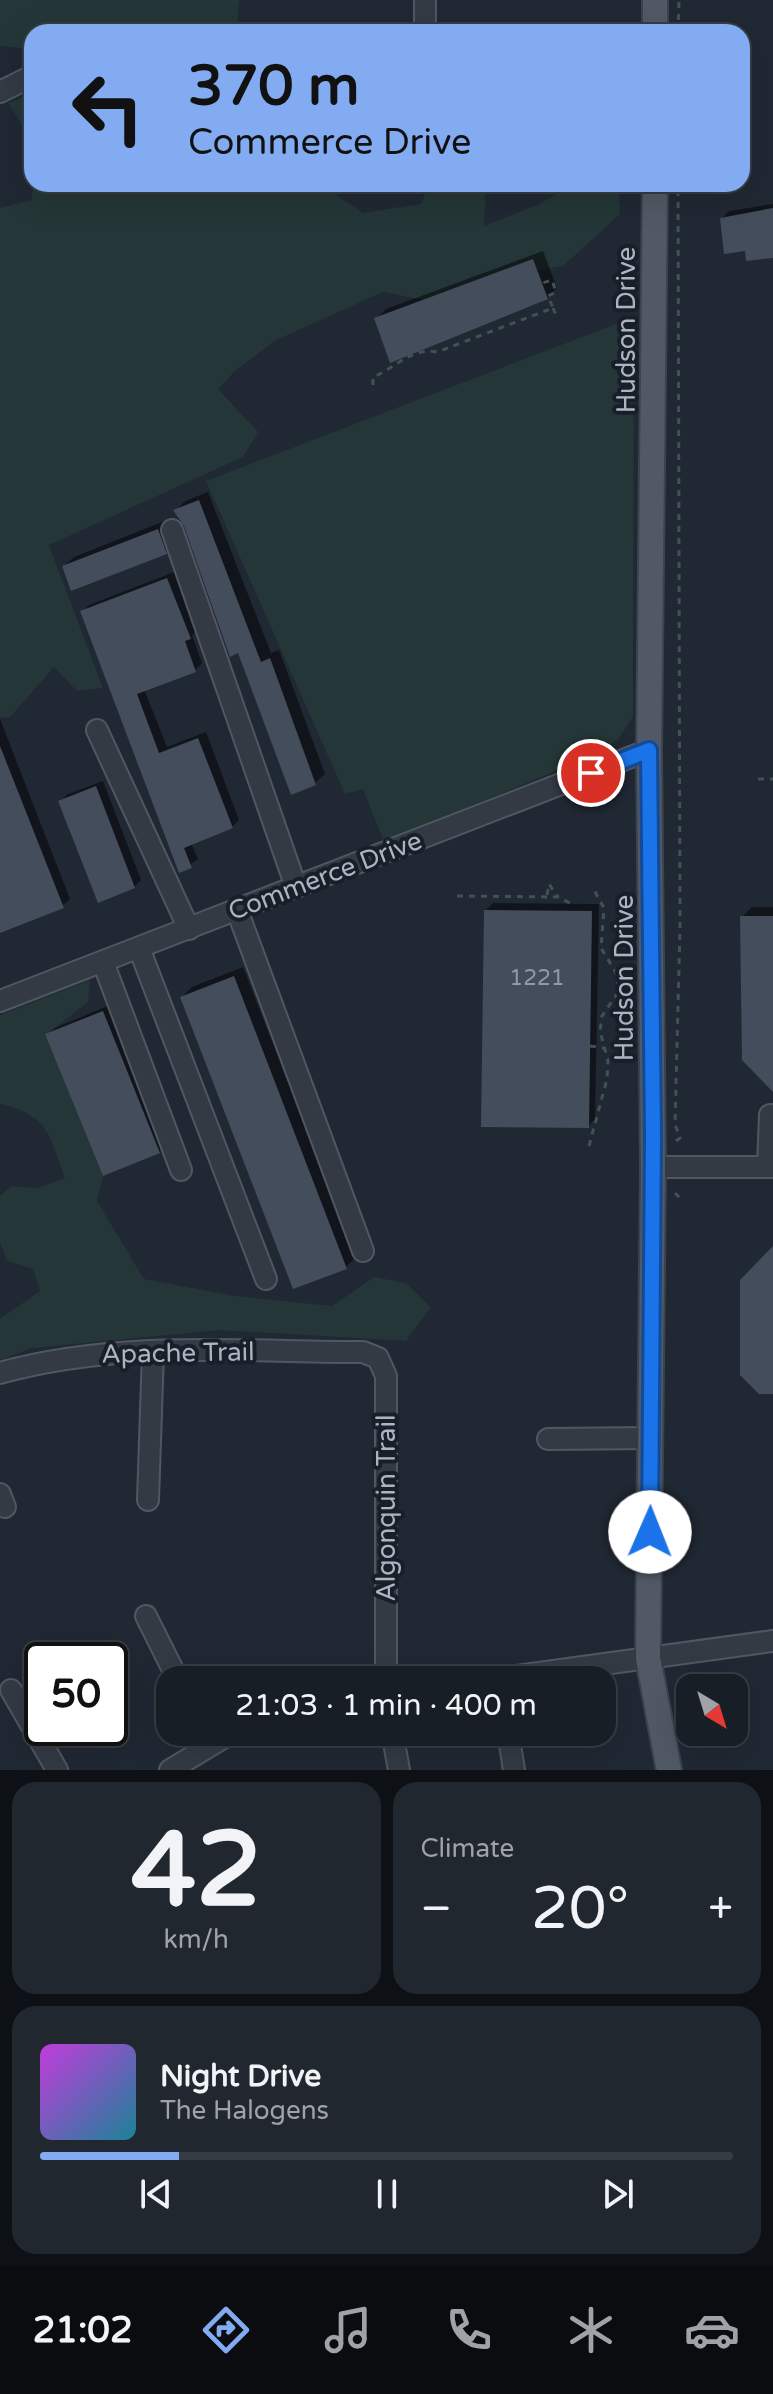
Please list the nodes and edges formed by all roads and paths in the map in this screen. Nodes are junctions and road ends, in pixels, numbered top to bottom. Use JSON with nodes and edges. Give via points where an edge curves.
{"nodes":[{"id":1,"x":425,"y":0,"type":"edge"},
{"id":2,"x":655,"y":0,"type":"edge"},
{"id":3,"x":679,"y":0,"type":"edge"},
{"id":4,"x":425,"y":24,"type":"edge"},
{"id":5,"x":655,"y":24,"type":"edge"},
{"id":6,"x":678,"y":24,"type":"edge"},
{"id":7,"x":24,"y":80,"type":"edge"},
{"id":8,"x":0,"y":92,"type":"edge"},
{"id":9,"x":655,"y":192,"type":"edge"},
{"id":10,"x":678,"y":192,"type":"edge"},
{"id":11,"x":542,"y":283,"type":"dead end"},
{"id":12,"x":553,"y":308,"type":"junction"},
{"id":13,"x":556,"y":315,"type":"dead end"},
{"id":14,"x":373,"y":385,"type":"dead end"},
{"id":15,"x":172,"y":530,"type":"dead end"},
{"id":16,"x":97,"y":730,"type":"dead end"},
{"id":17,"x":649,"y":750,"type":"junction"},
{"id":18,"x":758,"y":779,"type":"dead end"},
{"id":19,"x":773,"y":779,"type":"edge"},
{"id":20,"x":592,"y":886,"type":"dead end"},
{"id":21,"x":296,"y":887,"type":"junction"},
{"id":22,"x":457,"y":896,"type":"dead end"},
{"id":23,"x":547,"y":897,"type":"junction"},
{"id":24,"x":558,"y":897,"type":"junction"},
{"id":25,"x":572,"y":904,"type":"dead end"},
{"id":26,"x":237,"y":910,"type":"junction"},
{"id":27,"x":189,"y":929,"type":"junction"},
{"id":28,"x":139,"y":948,"type":"junction"},
{"id":29,"x":103,"y":962,"type":"junction"},
{"id":30,"x":0,"y":1001,"type":"edge"},
{"id":31,"x":590,"y":1046,"type":"dead end"},
{"id":32,"x":604,"y":1048,"type":"junction"},
{"id":33,"x":773,"y":1115,"type":"edge"},
{"id":34,"x":676,"y":1141,"type":"dead end"},
{"id":35,"x":589,"y":1146,"type":"dead end"},
{"id":36,"x":653,"y":1167,"type":"junction"},
{"id":37,"x":771,"y":1167,"type":"edge"},
{"id":38,"x":181,"y":1170,"type":"dead end"},
{"id":39,"x":675,"y":1193,"type":"dead end"},
{"id":40,"x":680,"y":1198,"type":"dead end"},
{"id":41,"x":363,"y":1251,"type":"dead end"},
{"id":42,"x":266,"y":1279,"type":"dead end"},
{"id":43,"x":153,"y":1352,"type":"junction"},
{"id":44,"x":359,"y":1352,"type":"joint"},
{"id":45,"x":0,"y":1373,"type":"edge"},
{"id":46,"x":651,"y":1438,"type":"junction"},
{"id":47,"x":548,"y":1439,"type":"dead end"},
{"id":48,"x":148,"y":1500,"type":"dead end"},
{"id":49,"x":146,"y":1616,"type":"dead end"},
{"id":50,"x":773,"y":1641,"type":"edge"},
{"id":51,"x":648,"y":1658,"type":"junction"},
{"id":52,"x":171,"y":1666,"type":"edge"},
{"id":53,"x":386,"y":1666,"type":"edge"},
{"id":54,"x":591,"y":1666,"type":"edge"},
{"id":55,"x":11,"y":1690,"type":"dead end"},
{"id":56,"x":198,"y":1746,"type":"edge"},
{"id":57,"x":395,"y":1746,"type":"edge"},
{"id":58,"x":510,"y":1746,"type":"edge"},
{"id":59,"x":57,"y":1770,"type":"edge"},
{"id":60,"x":170,"y":1770,"type":"edge"},
{"id":61,"x":399,"y":1770,"type":"edge"},
{"id":62,"x":514,"y":1770,"type":"edge"},
{"id":63,"x":669,"y":1770,"type":"edge"}],
"edges":[{"from":1,"to":4,"type":"street"},
{"from":2,"to":5,"type":"main road"},
{"from":3,"to":6,"type":"path"},
{"from":7,"to":8,"type":"street"},
{"from":9,"to":17,"type":"main road","name":"Hudson Drive"},
{"from":10,"to":34,"type":"path"},
{"from":11,"to":12,"type":"path","via":[[552,280],[556,292],[548,296]]},
{"from":12,"to":13,"type":"path"},
{"from":12,"to":14,"type":"path","via":[[437,352],[428,350],[389,364],[373,377]]},
{"from":15,"to":21,"type":"street"},
{"from":16,"to":27,"type":"street"},
{"from":17,"to":21,"type":"street","name":"Commerce Drive"},
{"from":17,"to":36,"type":"main road","name":"Hudson Drive"},
{"from":18,"to":19,"type":"path"},
{"from":20,"to":32,"type":"path","via":[[604,908],[601,948],[618,976],[617,994],[602,1016]]},
{"from":21,"to":26,"type":"street","name":"Commerce Drive"},
{"from":22,"to":23,"type":"path"},
{"from":23,"to":24,"type":"path"},
{"from":23,"to":24,"type":"path","via":[[549,884]]},
{"from":24,"to":25,"type":"path"},
{"from":26,"to":27,"type":"street","name":"Commerce Drive"},
{"from":26,"to":41,"type":"street"},
{"from":27,"to":28,"type":"street","name":"Commerce Drive"},
{"from":28,"to":29,"type":"street","name":"Commerce Drive"},
{"from":28,"to":42,"type":"street"},
{"from":29,"to":30,"type":"street","name":"Commerce Drive"},
{"from":29,"to":38,"type":"street"},
{"from":31,"to":32,"type":"path"},
{"from":32,"to":35,"type":"path","via":[[607,1079]]},
{"from":33,"to":37,"type":"street"},
{"from":36,"to":37,"type":"street"},
{"from":36,"to":46,"type":"main road","name":"Hudson Drive"},
{"from":39,"to":40,"type":"path"},
{"from":43,"to":44,"type":"street","name":"Apache Trail"},
{"from":43,"to":45,"type":"street","name":"Apache Trail","via":[[81,1355]]},
{"from":43,"to":48,"type":"street"},
{"from":44,"to":53,"type":"street","name":"Algonquin Trail","via":[[378,1358],[386,1376]]},
{"from":46,"to":47,"type":"street"},
{"from":46,"to":51,"type":"main road","name":"Hudson Drive"},
{"from":49,"to":52,"type":"street"},
{"from":50,"to":51,"type":"street"},
{"from":51,"to":54,"type":"street"},
{"from":51,"to":63,"type":"main road","name":"Hudson Drive"},
{"from":55,"to":59,"type":"street"},
{"from":56,"to":60,"type":"street"},
{"from":57,"to":61,"type":"street"},
{"from":58,"to":62,"type":"street"}]}
